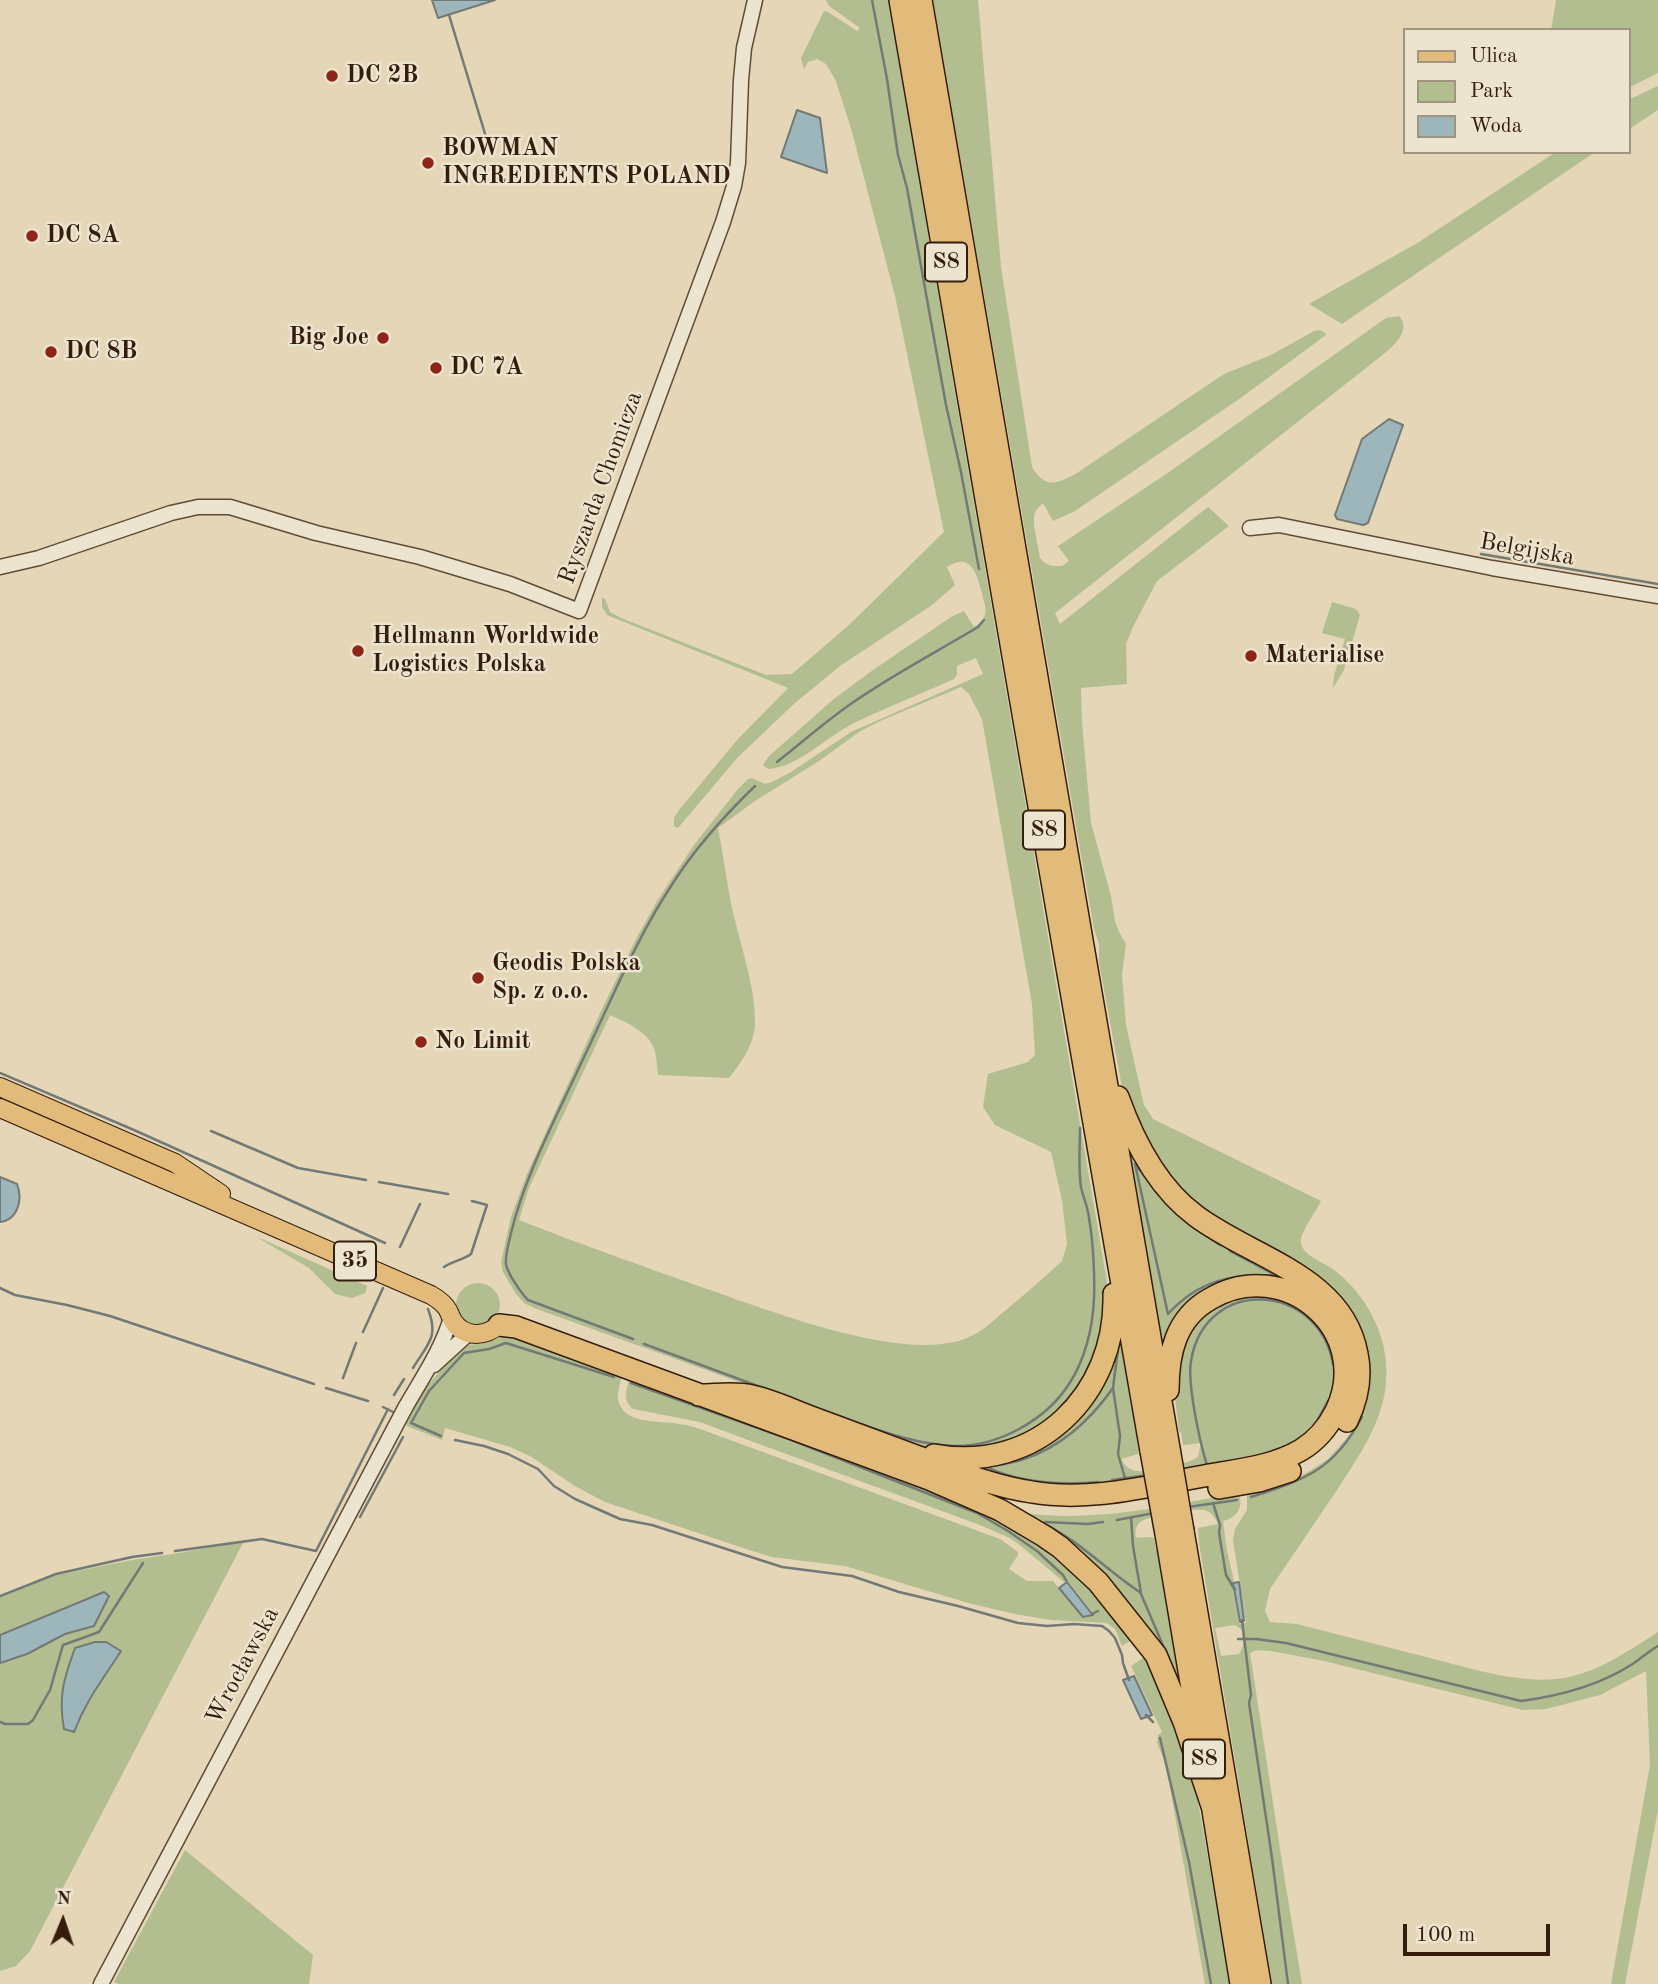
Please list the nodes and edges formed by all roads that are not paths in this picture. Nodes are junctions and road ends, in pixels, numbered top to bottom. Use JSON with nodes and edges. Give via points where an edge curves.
{"nodes":[{"id":1,"x":755,"y":0,"type":"edge"},
{"id":2,"x":900,"y":0,"type":"edge"},
{"id":3,"x":921,"y":0,"type":"edge"},
{"id":4,"x":1250,"y":528,"type":"dead end"},
{"id":5,"x":0,"y":567,"type":"edge"},
{"id":6,"x":1658,"y":596,"type":"edge"},
{"id":7,"x":1100,"y":1042,"type":"junction"},
{"id":8,"x":0,"y":1087,"type":"edge"},
{"id":9,"x":0,"y":1108,"type":"edge"},
{"id":10,"x":1095,"y":1136,"type":"junction"},
{"id":11,"x":259,"y":1219,"type":"junction"},
{"id":12,"x":451,"y":1318,"type":"junction"},
{"id":13,"x":499,"y":1325,"type":"joint"},
{"id":14,"x":469,"y":1333,"type":"junction"},
{"id":15,"x":428,"y":1371,"type":"junction"},
{"id":16,"x":699,"y":1395,"type":"junction"},
{"id":17,"x":879,"y":1442,"type":"junction"},
{"id":18,"x":1160,"y":1449,"type":"junction"},
{"id":19,"x":929,"y":1479,"type":"junction"},
{"id":20,"x":1174,"y":1532,"type":"junction"},
{"id":21,"x":1213,"y":1810,"type":"junction"},
{"id":22,"x":101,"y":1984,"type":"edge"},
{"id":23,"x":1241,"y":1984,"type":"edge"},
{"id":24,"x":1260,"y":1984,"type":"edge"}],
"edges":[{"from":1,"to":5,"type":"street","name":"Ryszarda Chomicza","via":[[744,48],[734,186],[579,611],[420,557],[230,507],[171,513]]},
{"from":2,"to":10,"type":"highway","number":"S8"},
{"from":3,"to":7,"type":"highway","number":"S8"},
{"from":4,"to":6,"type":"street","name":"Belgijska","via":[[1279,525]]},
{"from":7,"to":18,"type":"highway","number":"S8"},
{"from":7,"to":19,"type":"highway","via":[[1131,1130],[1168,1188],[1196,1216],[1307,1281],[1331,1301],[1346,1322],[1359,1367],[1351,1413],[1328,1447],[1291,1471],[1259,1481],[1108,1506],[1063,1509],[1019,1504]]},
{"from":8,"to":11,"type":"main road","number":"35","via":[[175,1164]]},
{"from":9,"to":11,"type":"main road","number":"35"},
{"from":10,"to":17,"type":"highway","via":[[1115,1302],[1107,1353],[1083,1399],[1040,1437],[985,1456],[939,1456]]},
{"from":10,"to":18,"type":"highway","number":"S8"},
{"from":11,"to":12,"type":"main road","number":"35","via":[[431,1295],[448,1309]]},
{"from":12,"to":14,"type":"main road","number":"35"},
{"from":12,"to":15,"type":"street"},
{"from":13,"to":14,"type":"main road","via":[[485,1333]]},
{"from":13,"to":16,"type":"highway","via":[[516,1327]]},
{"from":14,"to":15,"type":"street"},
{"from":15,"to":22,"type":"street","name":"Wrocławska"},
{"from":16,"to":17,"type":"highway","via":[[751,1396]]},
{"from":16,"to":19,"type":"highway"},
{"from":17,"to":18,"type":"highway","via":[[989,1483],[1058,1495],[1124,1491],[1264,1464],[1313,1442],[1339,1404],[1344,1363],[1339,1340],[1326,1318],[1302,1297],[1268,1285],[1237,1288],[1201,1304],[1177,1335],[1168,1363]]},
{"from":18,"to":20,"type":"highway","number":"S8","bridge":true},
{"from":19,"to":21,"type":"highway","via":[[1029,1526],[1060,1547],[1106,1591],[1156,1655]]},
{"from":20,"to":21,"type":"highway","number":"S8"},
{"from":20,"to":24,"type":"highway","number":"S8"},
{"from":21,"to":23,"type":"highway","number":"S8"}]}
